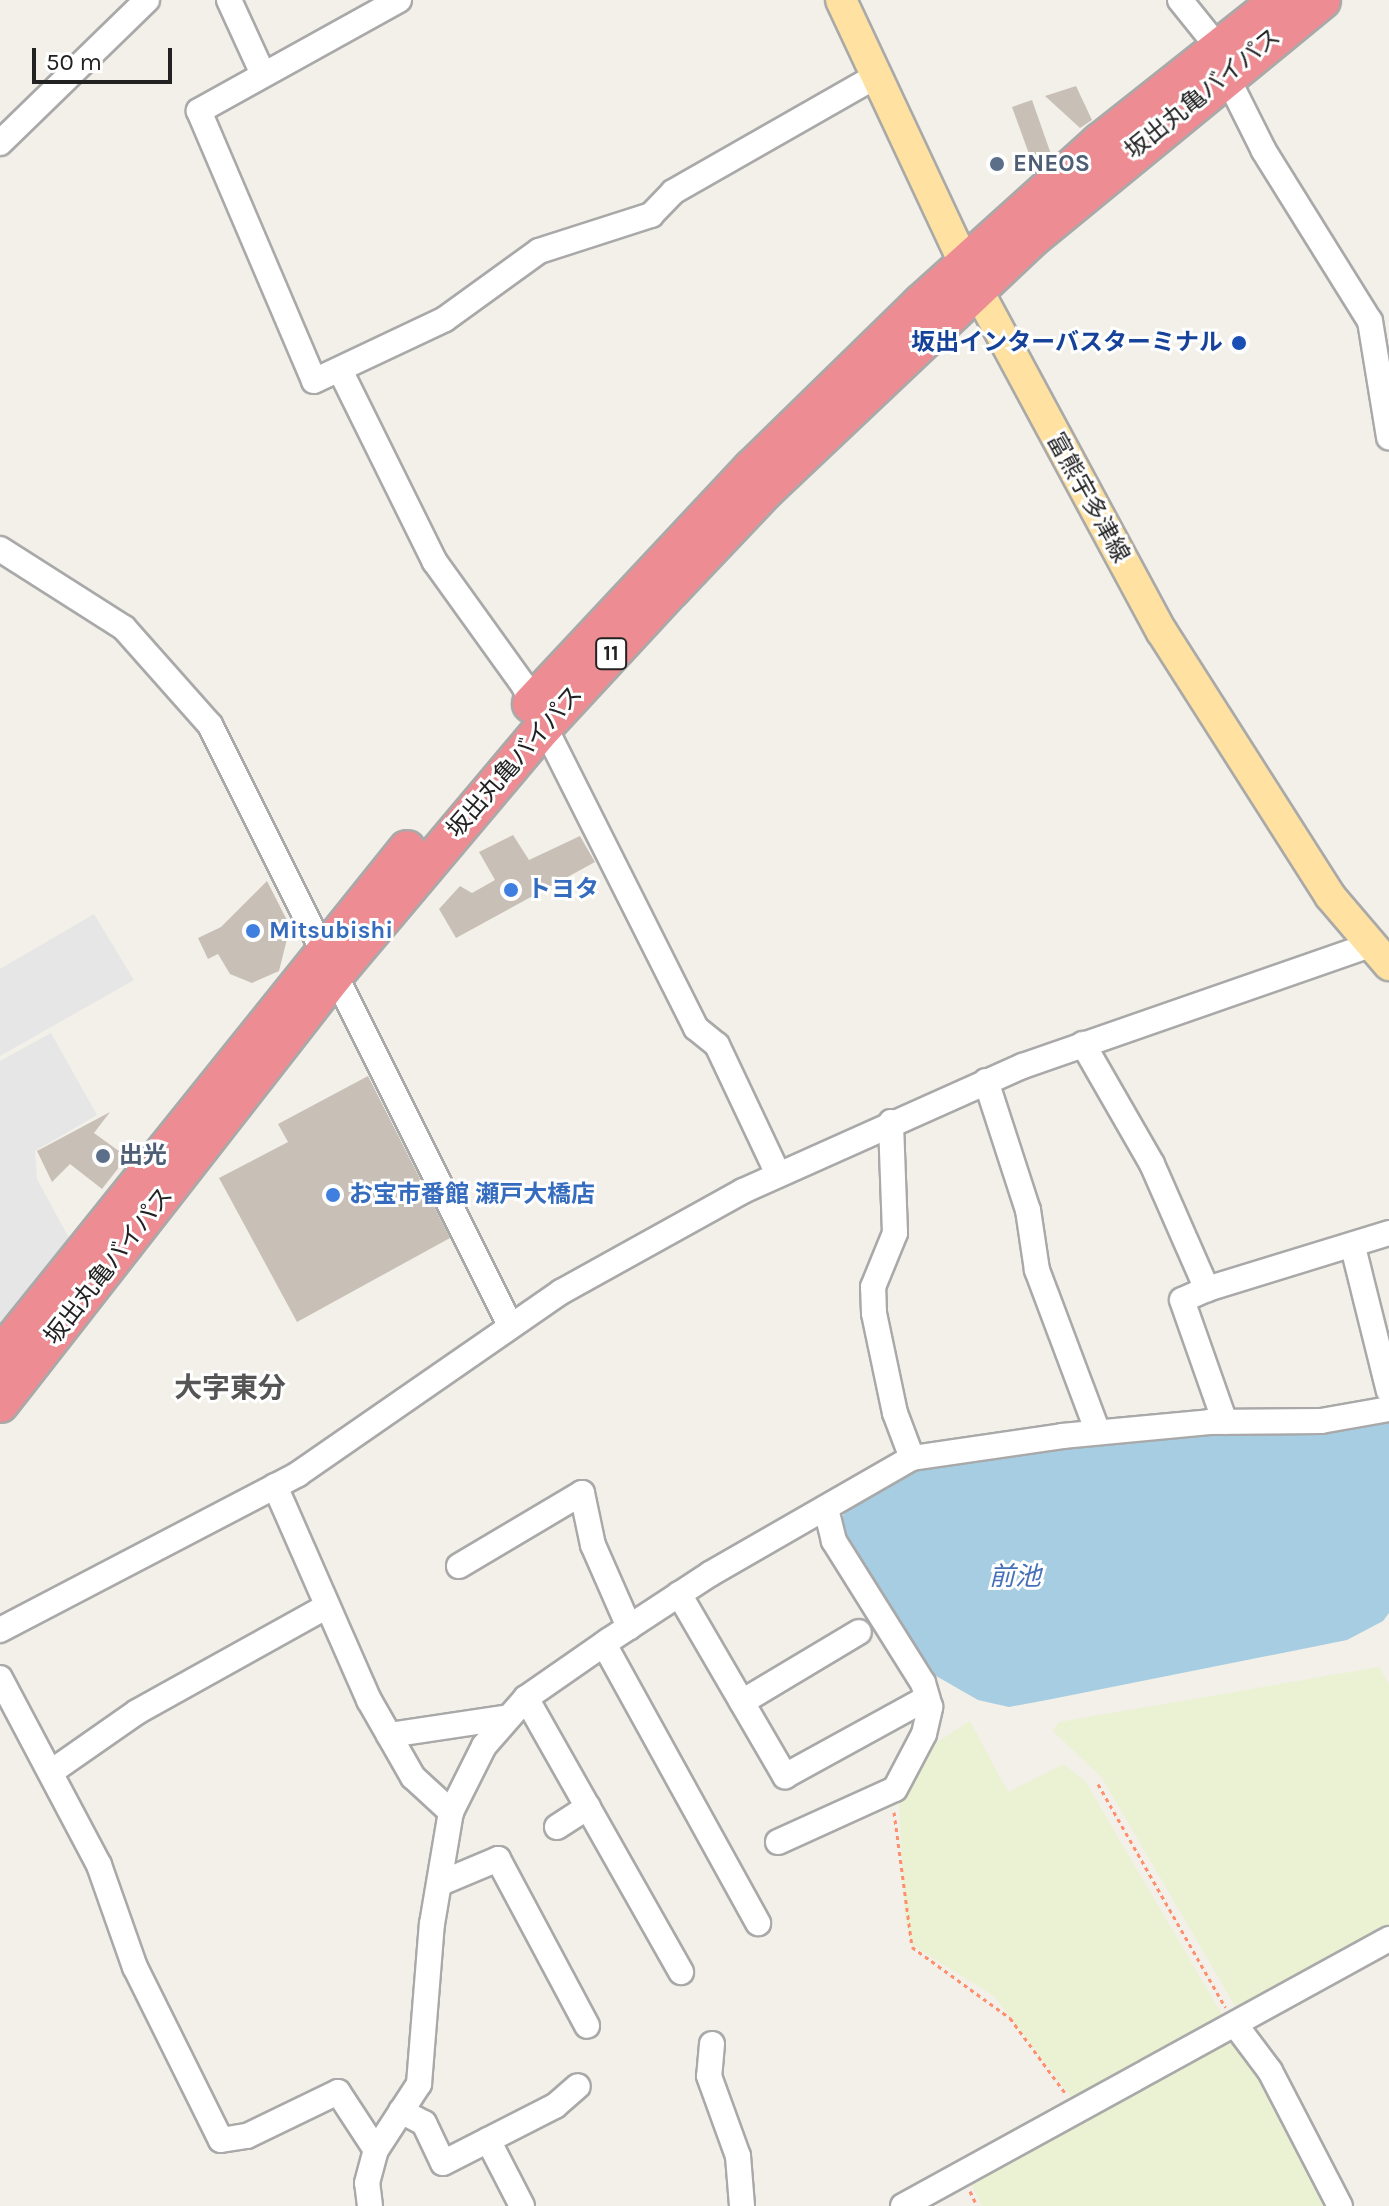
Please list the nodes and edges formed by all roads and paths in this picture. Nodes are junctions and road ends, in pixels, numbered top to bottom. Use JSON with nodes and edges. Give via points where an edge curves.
{"nodes":[{"id":1,"x":147,"y":0,"type":"edge"},
{"id":2,"x":229,"y":0,"type":"edge"},
{"id":3,"x":399,"y":0,"type":"edge"},
{"id":4,"x":841,"y":0,"type":"edge"},
{"id":5,"x":1180,"y":0,"type":"edge"},
{"id":6,"x":1279,"y":0,"type":"edge"},
{"id":7,"x":1322,"y":0,"type":"edge"},
{"id":8,"x":1221,"y":59,"type":"junction"},
{"id":9,"x":262,"y":72,"type":"junction"},
{"id":10,"x":878,"y":75,"type":"junction"},
{"id":11,"x":0,"y":143,"type":"edge"},
{"id":12,"x":972,"y":277,"type":"junction"},
{"id":13,"x":340,"y":370,"type":"junction"},
{"id":14,"x":1389,"y":437,"type":"edge"},
{"id":15,"x":0,"y":549,"type":"edge"},
{"id":16,"x":538,"y":715,"type":"junction"},
{"id":17,"x":1383,"y":949,"type":"edge"},
{"id":18,"x":329,"y":962,"type":"junction"},
{"id":19,"x":1083,"y":1044,"type":"junction"},
{"id":20,"x":986,"y":1081,"type":"junction"},
{"id":21,"x":891,"y":1122,"type":"junction"},
{"id":22,"x":778,"y":1174,"type":"junction"},
{"id":23,"x":1389,"y":1233,"type":"edge"},
{"id":24,"x":1353,"y":1247,"type":"junction"},
{"id":25,"x":1207,"y":1289,"type":"junction"},
{"id":26,"x":510,"y":1325,"type":"junction"},
{"id":27,"x":0,"y":1356,"type":"edge"},
{"id":28,"x":1389,"y":1391,"type":"edge"},
{"id":29,"x":0,"y":1404,"type":"edge"},
{"id":30,"x":1389,"y":1409,"type":"edge"},
{"id":31,"x":1225,"y":1422,"type":"junction"},
{"id":32,"x":1098,"y":1432,"type":"junction"},
{"id":33,"x":912,"y":1458,"type":"junction"},
{"id":34,"x":275,"y":1486,"type":"junction"},
{"id":35,"x":826,"y":1508,"type":"junction"},
{"id":36,"x":459,"y":1566,"type":"dead end"},
{"id":37,"x":679,"y":1594,"type":"junction"},
{"id":38,"x":326,"y":1607,"type":"junction"},
{"id":39,"x":629,"y":1627,"type":"junction"},
{"id":40,"x":0,"y":1630,"type":"edge"},
{"id":41,"x":859,"y":1632,"type":"dead end"},
{"id":42,"x":604,"y":1644,"type":"junction"},
{"id":43,"x":0,"y":1678,"type":"edge"},
{"id":44,"x":526,"y":1698,"type":"junction"},
{"id":45,"x":927,"y":1698,"type":"junction"},
{"id":46,"x":742,"y":1702,"type":"junction"},
{"id":47,"x":509,"y":1717,"type":"junction"},
{"id":48,"x":389,"y":1735,"type":"junction"},
{"id":49,"x":51,"y":1772,"type":"junction"},
{"id":50,"x":1098,"y":1784,"type":"dead end"},
{"id":51,"x":895,"y":1789,"type":"junction"},
{"id":52,"x":588,"y":1807,"type":"junction"},
{"id":53,"x":451,"y":1812,"type":"junction"},
{"id":54,"x":557,"y":1827,"type":"dead end"},
{"id":55,"x":778,"y":1842,"type":"dead end"},
{"id":56,"x":441,"y":1883,"type":"junction"},
{"id":57,"x":758,"y":1923,"type":"dead end"},
{"id":58,"x":1389,"y":1939,"type":"edge"},
{"id":59,"x":681,"y":1972,"type":"dead end"},
{"id":60,"x":587,"y":2026,"type":"dead end"},
{"id":61,"x":1237,"y":2027,"type":"junction"},
{"id":62,"x":712,"y":2044,"type":"dead end"},
{"id":63,"x":578,"y":2086,"type":"dead end"},
{"id":64,"x":401,"y":2111,"type":"junction"},
{"id":65,"x":1078,"y":2111,"type":"junction"},
{"id":66,"x":488,"y":2140,"type":"junction"},
{"id":67,"x":376,"y":2150,"type":"junction"},
{"id":68,"x":370,"y":2206,"type":"edge"},
{"id":69,"x":522,"y":2206,"type":"edge"},
{"id":70,"x":742,"y":2206,"type":"edge"},
{"id":71,"x":903,"y":2206,"type":"edge"},
{"id":72,"x":1340,"y":2206,"type":"edge"}],
"edges":[{"from":1,"to":11,"type":"street"},
{"from":2,"to":9,"type":"street"},
{"from":3,"to":9,"type":"street"},
{"from":4,"to":10,"type":"main road","name":"富熊宇多津線"},
{"from":5,"to":8,"type":"street"},
{"from":6,"to":8,"type":"highway","name":"坂出丸亀バイパス","number":"11"},
{"from":7,"to":8,"type":"highway","name":"坂出丸亀バイパス","number":"11"},
{"from":8,"to":12,"type":"highway","name":"坂出丸亀バイパス","number":"11"},
{"from":8,"to":14,"type":"street","via":[[1264,151],[1370,321]]},
{"from":9,"to":13,"type":"street","via":[[199,111],[314,381]]},
{"from":10,"to":12,"type":"main road","name":"富熊宇多津線"},
{"from":10,"to":13,"type":"street","via":[[673,192],[651,215],[539,251],[445,319]]},
{"from":12,"to":16,"type":"highway","name":"坂出丸亀バイパス","number":"11","via":[[752,468]]},
{"from":12,"to":17,"type":"main road","name":"富熊宇多津線","via":[[1162,632],[1306,860]]},
{"from":13,"to":16,"type":"street","via":[[435,562]]},
{"from":15,"to":18,"type":"street","via":[[124,628],[193,703],[234,765]]},
{"from":16,"to":18,"type":"highway","name":"坂出丸亀バイパス","number":"11"},
{"from":16,"to":22,"type":"street","via":[[696,1028],[717,1045]]},
{"from":17,"to":19,"type":"street"},
{"from":18,"to":26,"type":"street"},
{"from":18,"to":27,"type":"highway","name":"坂出丸亀バイパス","number":"11"},
{"from":18,"to":29,"type":"highway","name":"坂出丸亀バイパス","number":"11"},
{"from":19,"to":20,"type":"street"},
{"from":19,"to":25,"type":"street","via":[[1152,1164]]},
{"from":20,"to":21,"type":"street"},
{"from":20,"to":32,"type":"street","via":[[1028,1210],[1037,1270]]},
{"from":21,"to":22,"type":"street"},
{"from":21,"to":33,"type":"street","via":[[895,1233],[873,1287],[874,1313],[895,1413]]},
{"from":22,"to":26,"type":"street","via":[[615,1259]]},
{"from":23,"to":24,"type":"street"},
{"from":24,"to":25,"type":"street"},
{"from":24,"to":28,"type":"street"},
{"from":25,"to":31,"type":"street","via":[[1182,1300]]},
{"from":26,"to":34,"type":"street","via":[[349,1442]]},
{"from":30,"to":31,"type":"street","via":[[1321,1421]]},
{"from":31,"to":32,"type":"street"},
{"from":32,"to":33,"type":"street"},
{"from":33,"to":35,"type":"street"},
{"from":34,"to":38,"type":"street"},
{"from":34,"to":40,"type":"street"},
{"from":35,"to":37,"type":"street"},
{"from":35,"to":45,"type":"street","via":[[834,1541]]},
{"from":36,"to":39,"type":"street","via":[[582,1493],[593,1545]]},
{"from":37,"to":39,"type":"street"},
{"from":37,"to":46,"type":"street"},
{"from":38,"to":48,"type":"street"},
{"from":38,"to":49,"type":"street","via":[[137,1712]]},
{"from":39,"to":42,"type":"street"},
{"from":41,"to":46,"type":"street"},
{"from":42,"to":44,"type":"street"},
{"from":42,"to":57,"type":"street"},
{"from":43,"to":49,"type":"street"},
{"from":44,"to":47,"type":"street"},
{"from":44,"to":52,"type":"street"},
{"from":45,"to":46,"type":"street","via":[[785,1776]]},
{"from":45,"to":51,"type":"street","via":[[924,1734]]},
{"from":47,"to":48,"type":"street"},
{"from":47,"to":53,"type":"street","via":[[484,1746]]},
{"from":48,"to":53,"type":"street","via":[[413,1777]]},
{"from":49,"to":67,"type":"street","via":[[99,1865],[135,1967],[221,2140],[247,2136],[338,2092]]},
{"from":50,"to":61,"type":"path"},
{"from":51,"to":55,"type":"street"},
{"from":51,"to":65,"type":"path","via":[[912,1947],[1010,2018]]},
{"from":52,"to":54,"type":"street"},
{"from":52,"to":59,"type":"street"},
{"from":53,"to":56,"type":"street"},
{"from":56,"to":60,"type":"street","via":[[498,1859]]},
{"from":56,"to":64,"type":"street","via":[[426,1978],[419,2084]]},
{"from":58,"to":61,"type":"street"},
{"from":61,"to":65,"type":"street"},
{"from":61,"to":72,"type":"street","via":[[1270,2071]]},
{"from":62,"to":70,"type":"street","via":[[709,2076],[738,2156]]},
{"from":63,"to":66,"type":"street","via":[[555,2106]]},
{"from":64,"to":66,"type":"street","via":[[424,2123],[443,2163]]},
{"from":64,"to":67,"type":"street"},
{"from":65,"to":71,"type":"street"},
{"from":66,"to":69,"type":"street"},
{"from":67,"to":68,"type":"street","via":[[367,2183]]}]}
